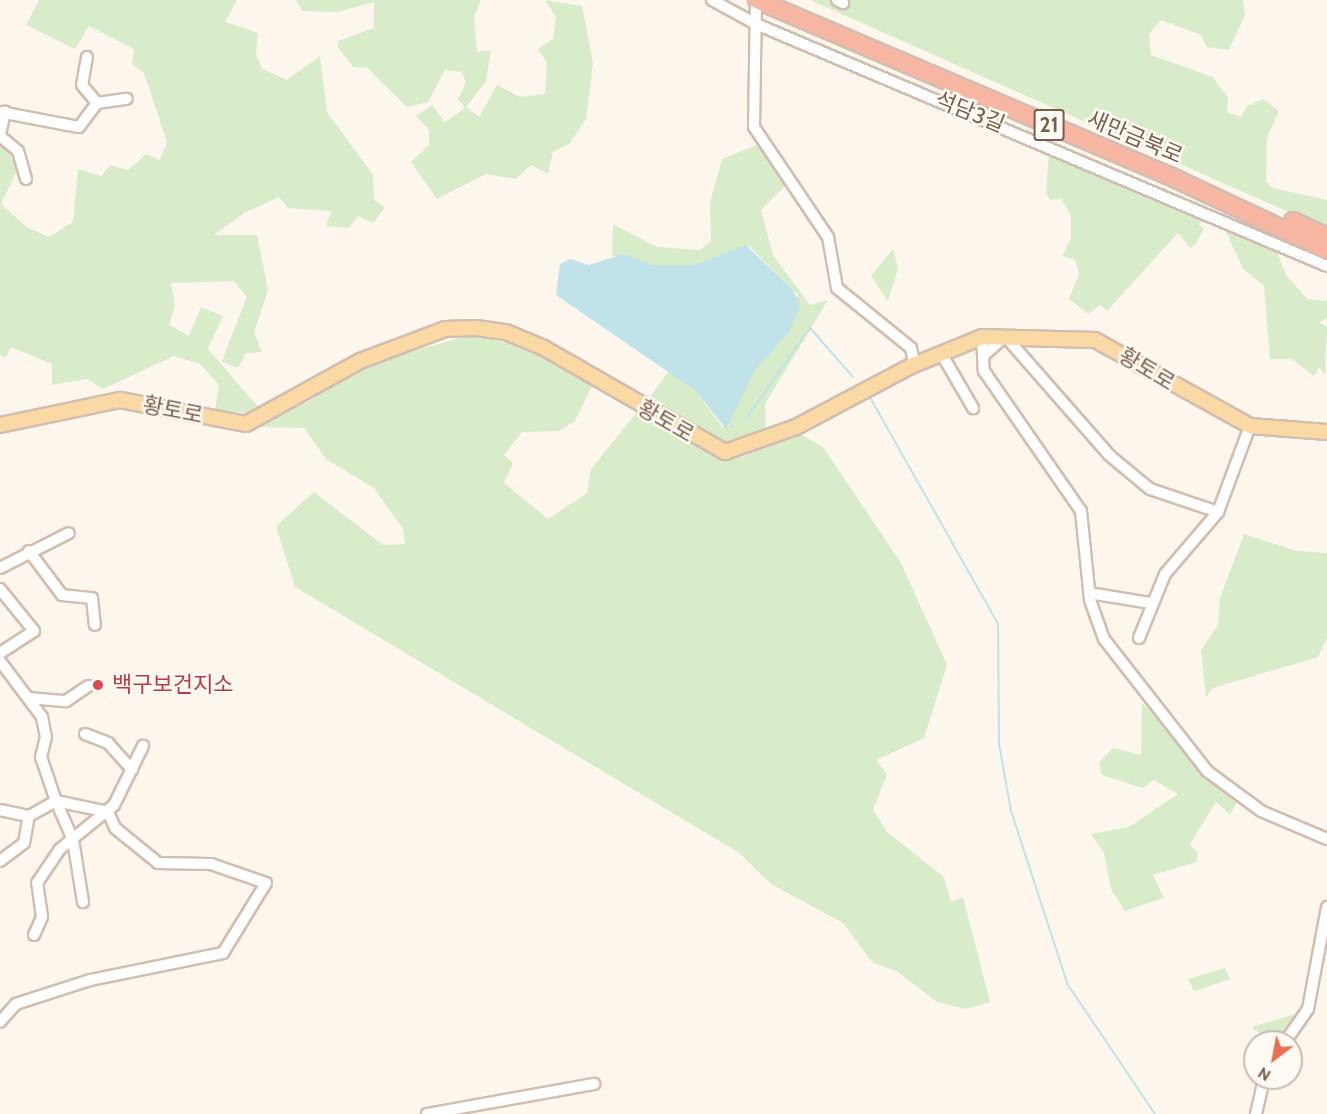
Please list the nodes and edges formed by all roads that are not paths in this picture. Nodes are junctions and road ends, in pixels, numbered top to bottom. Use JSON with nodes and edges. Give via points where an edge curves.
{"nodes":[{"id":1,"x":712,"y":0,"type":"edge"},
{"id":2,"x":786,"y":0,"type":"edge"},
{"id":3,"x":760,"y":2,"type":"edge"},
{"id":4,"x":756,"y":24,"type":"junction"},
{"id":5,"x":87,"y":57,"type":"dead end"},
{"id":6,"x":127,"y":99,"type":"dead end"},
{"id":7,"x":97,"y":103,"type":"junction"},
{"id":8,"x":2,"y":112,"type":"edge"},
{"id":9,"x":0,"y":135,"type":"edge"},
{"id":10,"x":26,"y":179,"type":"dead end"},
{"id":11,"x":1327,"y":237,"type":"edge"},
{"id":12,"x":1327,"y":250,"type":"edge"},
{"id":13,"x":1327,"y":266,"type":"edge"},
{"id":14,"x":1005,"y":336,"type":"junction"},
{"id":15,"x":976,"y":338,"type":"junction"},
{"id":16,"x":941,"y":353,"type":"junction"},
{"id":17,"x":984,"y":357,"type":"junction"},
{"id":18,"x":914,"y":364,"type":"junction"},
{"id":19,"x":973,"y":408,"type":"dead end"},
{"id":20,"x":0,"y":425,"type":"edge"},
{"id":21,"x":1250,"y":426,"type":"junction"},
{"id":22,"x":1327,"y":432,"type":"edge"},
{"id":23,"x":1218,"y":512,"type":"junction"},
{"id":24,"x":69,"y":533,"type":"dead end"},
{"id":25,"x":29,"y":551,"type":"junction"},
{"id":26,"x":0,"y":568,"type":"edge"},
{"id":27,"x":0,"y":589,"type":"edge"},
{"id":28,"x":1089,"y":593,"type":"junction"},
{"id":29,"x":1151,"y":603,"type":"junction"},
{"id":30,"x":95,"y":625,"type":"dead end"},
{"id":31,"x":1139,"y":638,"type":"dead end"},
{"id":32,"x":0,"y":652,"type":"edge"},
{"id":33,"x":0,"y":661,"type":"edge"},
{"id":34,"x":88,"y":686,"type":"dead end"},
{"id":35,"x":29,"y":698,"type":"junction"},
{"id":36,"x":85,"y":734,"type":"dead end"},
{"id":37,"x":143,"y":746,"type":"dead end"},
{"id":38,"x":132,"y":770,"type":"junction"},
{"id":39,"x":56,"y":801,"type":"junction"},
{"id":40,"x":0,"y":810,"type":"edge"},
{"id":41,"x":108,"y":812,"type":"junction"},
{"id":42,"x":29,"y":816,"type":"junction"},
{"id":43,"x":1327,"y":839,"type":"edge"},
{"id":44,"x":73,"y":840,"type":"junction"},
{"id":45,"x":0,"y":861,"type":"edge"},
{"id":46,"x":83,"y":902,"type":"dead end"},
{"id":47,"x":1327,"y":907,"type":"edge"},
{"id":48,"x":34,"y":935,"type":"dead end"},
{"id":49,"x":0,"y":1022,"type":"edge"},
{"id":50,"x":1294,"y":1030,"type":"edge"},
{"id":51,"x":594,"y":1084,"type":"dead end"},
{"id":52,"x":1261,"y":1090,"type":"edge"},
{"id":53,"x":428,"y":1114,"type":"edge"},
{"id":54,"x":1256,"y":1114,"type":"edge"}],
"edges":[{"from":1,"to":4,"type":"street","name":"석담3길"},
{"from":2,"to":11,"type":"highway","name":"새만금북로","number":"21"},
{"from":3,"to":4,"type":"street"},
{"from":3,"to":12,"type":"highway","name":"새만금북로","number":"21","via":[[1176,178]]},
{"from":4,"to":13,"type":"street","name":"석담3길"},
{"from":4,"to":18,"type":"street","via":[[754,127],[828,237],[837,288],[911,348]]},
{"from":5,"to":7,"type":"street","via":[[82,85]]},
{"from":6,"to":7,"type":"street"},
{"from":7,"to":8,"type":"street","via":[[79,127]]},
{"from":8,"to":9,"type":"street"},
{"from":9,"to":10,"type":"street","via":[[18,151]]},
{"from":14,"to":15,"type":"main road","name":"황토로"},
{"from":14,"to":17,"type":"street"},
{"from":14,"to":21,"type":"main road","name":"황토로","via":[[1095,340]]},
{"from":14,"to":23,"type":"street","via":[[1109,455],[1150,489]]},
{"from":15,"to":16,"type":"main road","name":"황토로"},
{"from":15,"to":17,"type":"street"},
{"from":16,"to":18,"type":"main road","name":"황토로"},
{"from":16,"to":19,"type":"street"},
{"from":17,"to":28,"type":"street","via":[[984,371],[1081,511]]},
{"from":18,"to":20,"type":"main road","name":"황토로","via":[[796,427],[725,452],[544,348],[506,332],[476,328],[446,329],[360,361],[246,424],[120,400]]},
{"from":21,"to":22,"type":"main road","name":"황토로"},
{"from":21,"to":23,"type":"street"},
{"from":23,"to":29,"type":"street","via":[[1165,574]]},
{"from":24,"to":25,"type":"street"},
{"from":25,"to":26,"type":"street"},
{"from":25,"to":30,"type":"street","via":[[62,595],[92,598]]},
{"from":27,"to":32,"type":"street","via":[[34,631]]},
{"from":28,"to":29,"type":"street"},
{"from":28,"to":43,"type":"street","via":[[1104,639],[1207,771],[1261,811]]},
{"from":29,"to":31,"type":"street"},
{"from":33,"to":35,"type":"street"},
{"from":34,"to":35,"type":"street","via":[[66,701]]},
{"from":35,"to":39,"type":"street","via":[[42,717],[46,737],[41,757]]},
{"from":36,"to":38,"type":"street","via":[[108,743]]},
{"from":37,"to":38,"type":"street"},
{"from":38,"to":41,"type":"street"},
{"from":39,"to":41,"type":"street"},
{"from":39,"to":42,"type":"street"},
{"from":39,"to":44,"type":"street"},
{"from":40,"to":42,"type":"street"},
{"from":41,"to":44,"type":"street"},
{"from":41,"to":49,"type":"street","via":[[115,828],[158,863],[211,864],[266,884],[223,953],[90,980],[16,1004]]},
{"from":42,"to":45,"type":"street","via":[[24,843]]},
{"from":44,"to":46,"type":"street"},
{"from":44,"to":48,"type":"street","via":[[60,849],[37,883],[42,917]]},
{"from":47,"to":50,"type":"street","via":[[1308,1010]]},
{"from":51,"to":53,"type":"street"},
{"from":52,"to":54,"type":"street"}]}
